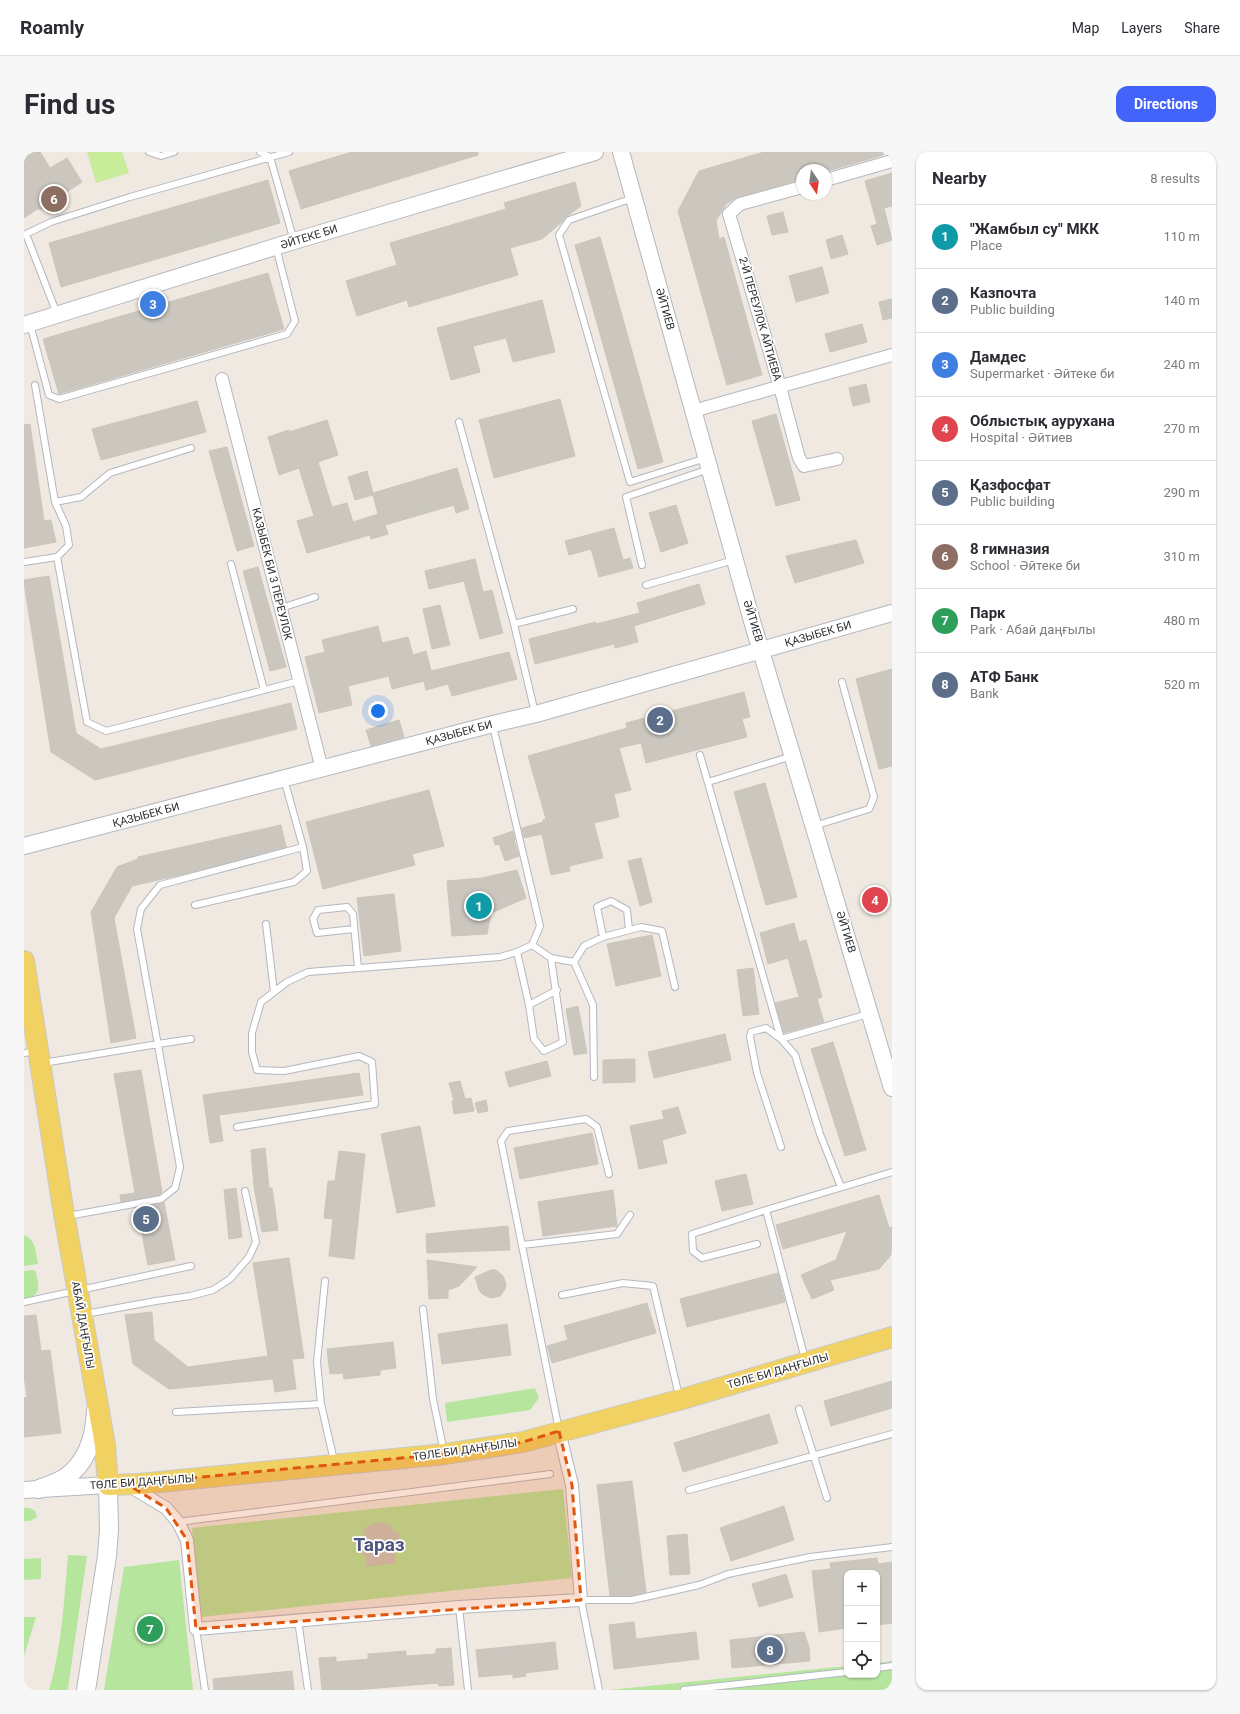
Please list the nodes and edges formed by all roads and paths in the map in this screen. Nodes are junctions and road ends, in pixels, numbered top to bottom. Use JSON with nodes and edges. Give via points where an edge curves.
{"nodes":[{"id":1,"x":149,"y":152,"type":"edge"},
{"id":2,"x":174,"y":152,"type":"edge"},
{"id":3,"x":260,"y":152,"type":"edge"},
{"id":4,"x":289,"y":152,"type":"edge"},
{"id":5,"x":595,"y":152,"type":"edge"},
{"id":6,"x":621,"y":152,"type":"edge"},
{"id":7,"x":270,"y":157,"type":"junction"},
{"id":8,"x":892,"y":162,"type":"edge"},
{"id":9,"x":832,"y":178,"type":"edge"},
{"id":10,"x":796,"y":189,"type":"edge"},
{"id":11,"x":634,"y":197,"type":"junction"},
{"id":12,"x":294,"y":241,"type":"junction"},
{"id":13,"x":276,"y":247,"type":"junction"},
{"id":14,"x":57,"y":315,"type":"junction"},
{"id":15,"x":27,"y":324,"type":"edge"},
{"id":16,"x":892,"y":356,"type":"edge"},
{"id":17,"x":222,"y":379,"type":"dead end"},
{"id":18,"x":35,"y":385,"type":"dead end"},
{"id":19,"x":780,"y":387,"type":"junction"},
{"id":20,"x":693,"y":411,"type":"junction"},
{"id":21,"x":459,"y":422,"type":"dead end"},
{"id":22,"x":192,"y":448,"type":"dead end"},
{"id":23,"x":837,"y":459,"type":"dead end"},
{"id":24,"x":708,"y":463,"type":"junction"},
{"id":25,"x":55,"y":502,"type":"junction"},
{"id":26,"x":57,"y":557,"type":"junction"},
{"id":27,"x":735,"y":560,"type":"junction"},
{"id":28,"x":24,"y":562,"type":"edge"},
{"id":29,"x":231,"y":564,"type":"dead end"},
{"id":30,"x":642,"y":564,"type":"dead end"},
{"id":31,"x":646,"y":585,"type":"dead end"},
{"id":32,"x":316,"y":597,"type":"dead end"},
{"id":33,"x":281,"y":608,"type":"junction"},
{"id":34,"x":573,"y":609,"type":"dead end"},
{"id":35,"x":892,"y":613,"type":"edge"},
{"id":36,"x":514,"y":624,"type":"junction"},
{"id":37,"x":762,"y":651,"type":"junction"},
{"id":38,"x":299,"y":681,"type":"junction"},
{"id":39,"x":842,"y":682,"type":"dead end"},
{"id":40,"x":264,"y":690,"type":"junction"},
{"id":41,"x":536,"y":714,"type":"junction"},
{"id":42,"x":493,"y":724,"type":"junction"},
{"id":43,"x":700,"y":755,"type":"dead end"},
{"id":44,"x":793,"y":756,"type":"junction"},
{"id":45,"x":322,"y":769,"type":"junction"},
{"id":46,"x":284,"y":778,"type":"junction"},
{"id":47,"x":708,"y":782,"type":"junction"},
{"id":48,"x":814,"y":826,"type":"junction"},
{"id":49,"x":24,"y":846,"type":"edge"},
{"id":50,"x":303,"y":847,"type":"junction"},
{"id":51,"x":195,"y":905,"type":"dead end"},
{"id":52,"x":266,"y":924,"type":"dead end"},
{"id":53,"x":354,"y":929,"type":"junction"},
{"id":54,"x":629,"y":930,"type":"junction"},
{"id":55,"x":602,"y":938,"type":"junction"},
{"id":56,"x":532,"y":945,"type":"junction"},
{"id":57,"x":517,"y":952,"type":"junction"},
{"id":58,"x":550,"y":958,"type":"junction"},
{"id":59,"x":24,"y":961,"type":"edge"},
{"id":60,"x":574,"y":962,"type":"junction"},
{"id":61,"x":358,"y":968,"type":"junction"},
{"id":62,"x":675,"y":986,"type":"dead end"},
{"id":63,"x":556,"y":990,"type":"junction"},
{"id":64,"x":274,"y":992,"type":"junction"},
{"id":65,"x":528,"y":1005,"type":"junction"},
{"id":66,"x":870,"y":1014,"type":"junction"},
{"id":67,"x":192,"y":1039,"type":"dead end"},
{"id":68,"x":781,"y":1039,"type":"junction"},
{"id":69,"x":158,"y":1044,"type":"junction"},
{"id":70,"x":34,"y":1056,"type":"edge"},
{"id":71,"x":594,"y":1078,"type":"dead end"},
{"id":72,"x":892,"y":1088,"type":"edge"},
{"id":73,"x":237,"y":1127,"type":"dead end"},
{"id":74,"x":781,"y":1147,"type":"dead end"},
{"id":75,"x":892,"y":1172,"type":"edge"},
{"id":76,"x":609,"y":1174,"type":"dead end"},
{"id":77,"x":841,"y":1187,"type":"junction"},
{"id":78,"x":246,"y":1191,"type":"dead end"},
{"id":79,"x":766,"y":1210,"type":"junction"},
{"id":80,"x":630,"y":1215,"type":"dead end"},
{"id":81,"x":64,"y":1217,"type":"junction"},
{"id":82,"x":757,"y":1244,"type":"dead end"},
{"id":83,"x":522,"y":1245,"type":"junction"},
{"id":84,"x":191,"y":1266,"type":"dead end"},
{"id":85,"x":325,"y":1281,"type":"dead end"},
{"id":86,"x":77,"y":1291,"type":"junction"},
{"id":87,"x":562,"y":1295,"type":"dead end"},
{"id":88,"x":24,"y":1302,"type":"edge"},
{"id":89,"x":423,"y":1309,"type":"dead end"},
{"id":90,"x":81,"y":1315,"type":"junction"},
{"id":91,"x":892,"y":1337,"type":"edge"},
{"id":92,"x":806,"y":1363,"type":"junction"},
{"id":93,"x":96,"y":1396,"type":"junction"},
{"id":94,"x":680,"y":1400,"type":"junction"},
{"id":95,"x":321,"y":1404,"type":"junction"},
{"id":96,"x":799,"y":1409,"type":"dead end"},
{"id":97,"x":176,"y":1412,"type":"dead end"},
{"id":98,"x":560,"y":1431,"type":"junction"},
{"id":99,"x":892,"y":1434,"type":"edge"},
{"id":100,"x":445,"y":1454,"type":"junction"},
{"id":101,"x":813,"y":1456,"type":"junction"},
{"id":102,"x":334,"y":1465,"type":"junction"},
{"id":103,"x":550,"y":1474,"type":"dead end"},
{"id":104,"x":118,"y":1485,"type":"junction"},
{"id":105,"x":32,"y":1490,"type":"edge"},
{"id":106,"x":689,"y":1490,"type":"dead end"},
{"id":107,"x":827,"y":1498,"type":"dead end"},
{"id":108,"x":178,"y":1522,"type":"junction"},
{"id":109,"x":892,"y":1547,"type":"edge"},
{"id":110,"x":581,"y":1600,"type":"junction"},
{"id":111,"x":459,"y":1607,"type":"junction"},
{"id":112,"x":298,"y":1620,"type":"junction"},
{"id":113,"x":196,"y":1629,"type":"junction"},
{"id":114,"x":892,"y":1666,"type":"edge"},
{"id":115,"x":880,"y":1668,"type":"edge"},
{"id":116,"x":844,"y":1672,"type":"edge"},
{"id":117,"x":86,"y":1690,"type":"edge"},
{"id":118,"x":205,"y":1690,"type":"edge"},
{"id":119,"x":308,"y":1690,"type":"edge"},
{"id":120,"x":468,"y":1690,"type":"edge"},
{"id":121,"x":599,"y":1690,"type":"edge"},
{"id":122,"x":684,"y":1690,"type":"edge"}],
"edges":[{"from":1,"to":2,"type":"lane","via":[[161,156]]},
{"from":3,"to":7,"type":"lane"},
{"from":4,"to":7,"type":"lane"},
{"from":5,"to":12,"type":"street","name":"ӘЙТЕКЕ БИ"},
{"from":6,"to":11,"type":"street","name":"ӘЙТИЕВ"},
{"from":7,"to":12,"type":"lane"},
{"from":7,"to":14,"type":"lane","via":[[130,197],[51,222],[26,234]]},
{"from":8,"to":9,"type":"street"},
{"from":10,"to":19,"type":"street","name":"2-Й ПЕРЕУЛОК АЙТИЕВА","via":[[740,204],[729,214]]},
{"from":11,"to":20,"type":"street","name":"ӘЙТИЕВ"},
{"from":11,"to":24,"type":"lane","via":[[569,220],[559,235],[630,482]]},
{"from":12,"to":13,"type":"street","name":"ӘЙТЕКЕ БИ"},
{"from":13,"to":14,"type":"street","name":"ӘЙТЕКЕ БИ"},
{"from":13,"to":15,"type":"lane","via":[[295,321],[287,334],[59,399],[49,395]]},
{"from":14,"to":15,"type":"street","name":"ӘЙТЕКЕ БИ"},
{"from":16,"to":19,"type":"street"},
{"from":17,"to":33,"type":"street","name":"КАЗЫБЕК БИ 3 ПЕРЕУЛОК"},
{"from":18,"to":25,"type":"lane"},
{"from":19,"to":20,"type":"street"},
{"from":19,"to":23,"type":"street","name":"2-Й ПЕРЕУЛОК АЙТИЕВА","via":[[799,458],[804,466]]},
{"from":20,"to":24,"type":"street","name":"ӘЙТИЕВ"},
{"from":21,"to":36,"type":"lane"},
{"from":22,"to":25,"type":"lane","via":[[110,473],[81,497]]},
{"from":24,"to":27,"type":"street","name":"ӘЙТИЕВ"},
{"from":24,"to":30,"type":"lane","via":[[626,497]]},
{"from":25,"to":26,"type":"lane","via":[[66,526],[69,545]]},
{"from":26,"to":28,"type":"lane"},
{"from":26,"to":40,"type":"lane","via":[[87,722],[106,731]]},
{"from":27,"to":31,"type":"lane"},
{"from":27,"to":37,"type":"street","name":"ӘЙТИЕВ"},
{"from":29,"to":40,"type":"lane"},
{"from":32,"to":33,"type":"lane"},
{"from":33,"to":38,"type":"street","name":"КАЗЫБЕК БИ 3 ПЕРЕУЛОК"},
{"from":34,"to":36,"type":"lane"},
{"from":35,"to":37,"type":"street","name":"ҚАЗЫБЕК БИ"},
{"from":36,"to":41,"type":"lane"},
{"from":37,"to":41,"type":"street","name":"ҚАЗЫБЕК БИ"},
{"from":37,"to":44,"type":"street","name":"ӘЙТИЕВ"},
{"from":38,"to":40,"type":"lane"},
{"from":38,"to":45,"type":"street","name":"КАЗЫБЕК БИ 3 ПЕРЕУЛОК"},
{"from":39,"to":48,"type":"lane","via":[[874,797],[869,809]]},
{"from":41,"to":42,"type":"street","name":"ҚАЗЫБЕК БИ"},
{"from":42,"to":45,"type":"street","name":"ҚАЗЫБЕК БИ"},
{"from":42,"to":56,"type":"lane","via":[[540,926]]},
{"from":43,"to":47,"type":"lane"},
{"from":44,"to":47,"type":"lane"},
{"from":44,"to":48,"type":"street","name":"ӘЙТИЕВ"},
{"from":45,"to":46,"type":"street","name":"ҚАЗЫБЕК БИ"},
{"from":46,"to":49,"type":"street","name":"ҚАЗЫБЕК БИ"},
{"from":46,"to":50,"type":"lane"},
{"from":47,"to":68,"type":"lane"},
{"from":48,"to":66,"type":"street","name":"ӘЙТИЕВ"},
{"from":50,"to":51,"type":"lane","via":[[307,872],[294,882]]},
{"from":50,"to":69,"type":"lane","via":[[160,885],[141,909],[138,929]]},
{"from":52,"to":64,"type":"lane"},
{"from":53,"to":53,"type":"lane","via":[[353,914],[347,907],[318,910],[312,919],[316,933]]},
{"from":53,"to":61,"type":"lane"},
{"from":54,"to":55,"type":"lane"},
{"from":54,"to":55,"type":"lane","via":[[627,910],[611,901],[596,907]]},
{"from":54,"to":62,"type":"lane","via":[[641,927],[662,931]]},
{"from":55,"to":60,"type":"lane","via":[[584,946]]},
{"from":56,"to":57,"type":"lane"},
{"from":56,"to":58,"type":"lane"},
{"from":57,"to":61,"type":"lane","via":[[500,957]]},
{"from":57,"to":65,"type":"lane"},
{"from":58,"to":60,"type":"lane"},
{"from":58,"to":63,"type":"lane"},
{"from":59,"to":70,"type":"main road","name":"АБАЙ ДАҢҒЫЛЫ"},
{"from":60,"to":71,"type":"lane","via":[[593,1005]]},
{"from":61,"to":64,"type":"lane","via":[[308,972],[287,982]]},
{"from":63,"to":65,"type":"lane"},
{"from":63,"to":65,"type":"lane","via":[[563,1042],[544,1050],[534,1039]]},
{"from":64,"to":73,"type":"lane","via":[[261,1002],[252,1033],[252,1052],[258,1070],[284,1071],[359,1056],[372,1062],[375,1104]]},
{"from":66,"to":68,"type":"lane"},
{"from":66,"to":72,"type":"street","name":"ӘЙТИЕВ"},
{"from":67,"to":69,"type":"lane"},
{"from":68,"to":74,"type":"lane","via":[[766,1028],[751,1032],[750,1037],[757,1073]]},
{"from":68,"to":77,"type":"lane","via":[[795,1056],[820,1134]]},
{"from":69,"to":70,"type":"lane"},
{"from":69,"to":81,"type":"lane","via":[[180,1166],[175,1188],[161,1199]]},
{"from":70,"to":81,"type":"main road","name":"АБАЙ ДАҢҒЫЛЫ"},
{"from":75,"to":77,"type":"lane"},
{"from":76,"to":83,"type":"lane","via":[[597,1127],[586,1119],[508,1131],[501,1140]]},
{"from":77,"to":79,"type":"lane"},
{"from":78,"to":90,"type":"lane","via":[[256,1242],[249,1257],[230,1279],[213,1290],[190,1296]]},
{"from":79,"to":82,"type":"lane","via":[[692,1234],[693,1252],[702,1258]]},
{"from":79,"to":92,"type":"lane"},
{"from":80,"to":83,"type":"lane","via":[[617,1234]]},
{"from":81,"to":86,"type":"main road","name":"АБАЙ ДАҢҒЫЛЫ"},
{"from":83,"to":98,"type":"lane"},
{"from":84,"to":86,"type":"lane"},
{"from":85,"to":95,"type":"lane","via":[[317,1362]]},
{"from":86,"to":88,"type":"lane"},
{"from":86,"to":90,"type":"main road","name":"АБАЙ ДАҢҒЫЛЫ"},
{"from":87,"to":94,"type":"lane","via":[[622,1283],[653,1286]]},
{"from":89,"to":100,"type":"lane","via":[[433,1399]]},
{"from":90,"to":93,"type":"main road","name":"АБАЙ ДАҢҒЫЛЫ"},
{"from":91,"to":92,"type":"main road","name":"ТӨЛЕ БИ ДАҢҒЫЛЫ"},
{"from":92,"to":94,"type":"main road","name":"ТӨЛЕ БИ ДАҢҒЫЛЫ"},
{"from":93,"to":104,"type":"main road","name":"АБАЙ ДАҢҒЫЛЫ","via":[[105,1445]]},
{"from":93,"to":105,"type":"main road","via":[[96,1423],[90,1447],[84,1458],[64,1478]]},
{"from":94,"to":98,"type":"main road","name":"ТӨЛЕ БИ ДАҢҒЫЛЫ"},
{"from":95,"to":97,"type":"lane"},
{"from":95,"to":102,"type":"lane"},
{"from":96,"to":101,"type":"lane"},
{"from":98,"to":100,"type":"main road","name":"ТӨЛЕ БИ ДАҢҒЫЛЫ","via":[[523,1442]]},
{"from":98,"to":110,"type":"street","via":[[572,1485]]},
{"from":99,"to":101,"type":"lane"},
{"from":100,"to":102,"type":"main road","name":"ТӨЛЕ БИ ДАҢҒЫЛЫ"},
{"from":101,"to":106,"type":"lane"},
{"from":101,"to":107,"type":"lane"},
{"from":102,"to":104,"type":"main road","name":"ТӨЛЕ БИ ДАҢҒЫЛЫ"},
{"from":103,"to":108,"type":"lane"},
{"from":104,"to":105,"type":"street","name":"ТӨЛЕ БИ ДАҢҒЫЛЫ"},
{"from":104,"to":108,"type":"street","via":[[166,1508]]},
{"from":104,"to":117,"type":"main road","name":"АБАЙ ДАҢҒЫЛЫ"},
{"from":108,"to":113,"type":"street","via":[[187,1540]]},
{"from":109,"to":110,"type":"lane","via":[[810,1557],[728,1574],[699,1585],[632,1600]]},
{"from":110,"to":111,"type":"street"},
{"from":110,"to":121,"type":"lane"},
{"from":111,"to":112,"type":"street"},
{"from":111,"to":120,"type":"lane"},
{"from":112,"to":113,"type":"street"},
{"from":112,"to":119,"type":"lane"},
{"from":113,"to":118,"type":"lane"},
{"from":114,"to":115,"type":"lane"},
{"from":116,"to":122,"type":"lane"}]}
